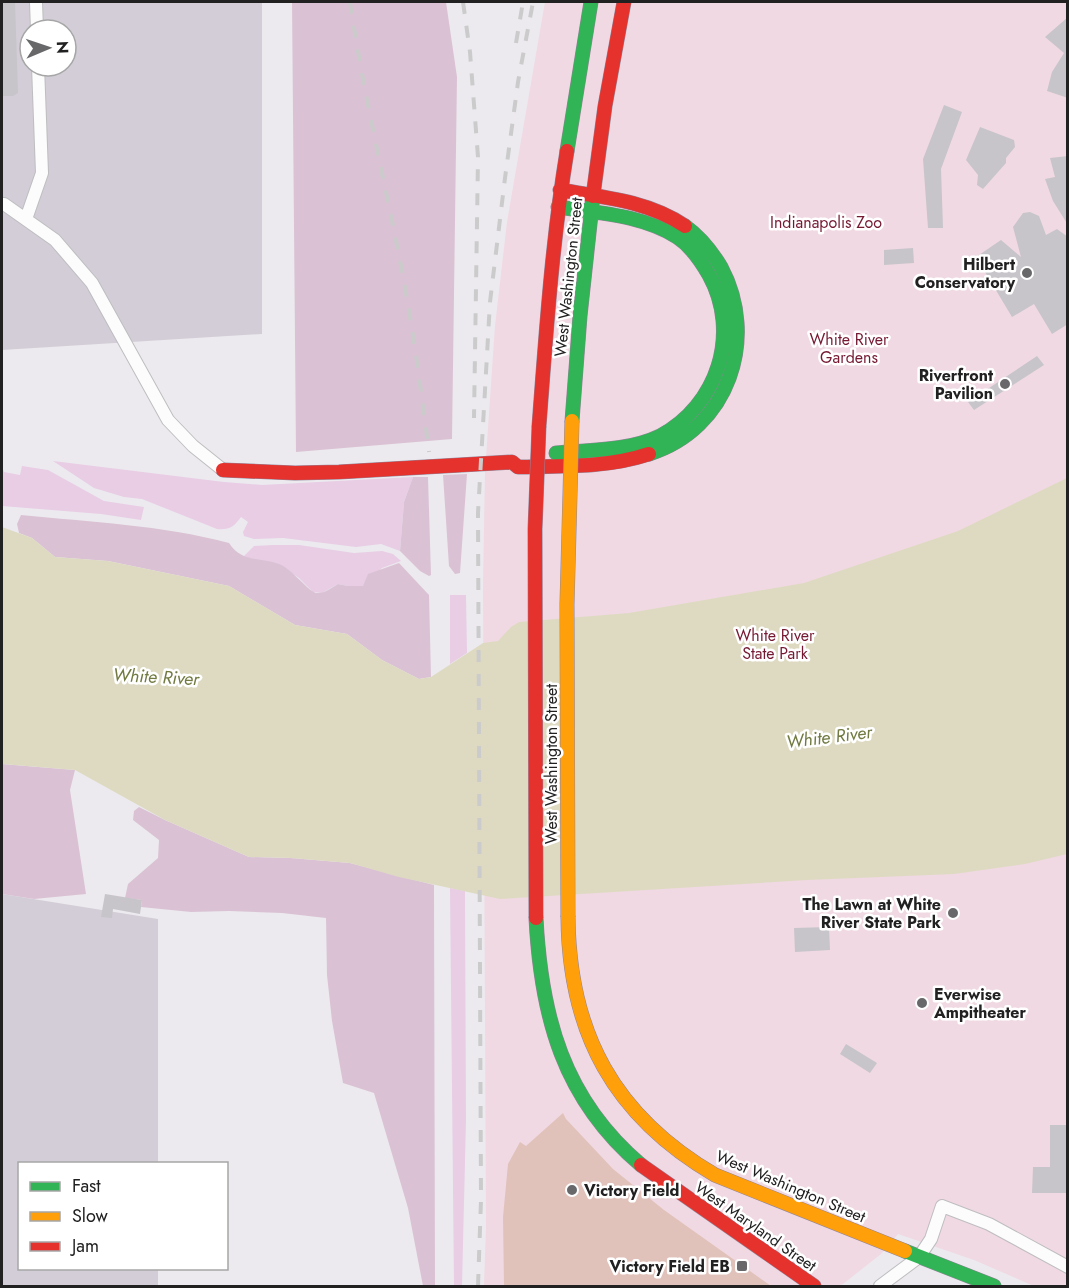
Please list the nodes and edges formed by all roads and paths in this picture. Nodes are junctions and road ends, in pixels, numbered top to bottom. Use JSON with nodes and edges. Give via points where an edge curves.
{"nodes":[{"id":1,"x":36,"y":2,"type":"edge"},
{"id":2,"x":591,"y":2,"type":"edge"},
{"id":3,"x":624,"y":2,"type":"edge"},
{"id":4,"x":37,"y":18,"type":"edge"},
{"id":5,"x":38,"y":78,"type":"edge"},
{"id":6,"x":560,"y":190,"type":"junction"},
{"id":7,"x":593,"y":195,"type":"junction"},
{"id":8,"x":2,"y":204,"type":"edge"},
{"id":9,"x":558,"y":207,"type":"junction"},
{"id":10,"x":591,"y":212,"type":"junction"},
{"id":11,"x":26,"y":219,"type":"junction"},
{"id":12,"x":512,"y":462,"type":"junction"},
{"id":13,"x":223,"y":470,"type":"joint"},
{"id":14,"x":536,"y":918,"type":"joint"},
{"id":15,"x":919,"y":1257,"type":"junction"},
{"id":16,"x":1068,"y":1267,"type":"edge"},
{"id":17,"x":814,"y":1287,"type":"edge"},
{"id":18,"x":880,"y":1287,"type":"edge"},
{"id":19,"x":994,"y":1287,"type":"edge"}],
"edges":[{"from":1,"to":4,"type":"street"},
{"from":2,"to":6,"type":"main road","name":"West Washington Street"},
{"from":3,"to":7,"type":"main road","name":"West Washington Street"},
{"from":5,"to":11,"type":"street","via":[[42,173]]},
{"from":6,"to":7,"type":"main road"},
{"from":6,"to":9,"type":"main road","name":"West Washington Street"},
{"from":7,"to":10,"type":"main road","name":"West Washington Street"},
{"from":7,"to":12,"type":"main road","via":[[665,214],[689,229],[721,262],[738,313],[740,343],[735,365],[723,396],[706,418],[686,436],[658,451],[589,464],[518,467]]},
{"from":8,"to":11,"type":"street"},
{"from":9,"to":10,"type":"main road"},
{"from":9,"to":14,"type":"main road","name":"West Washington Street","bridge":true,"via":[[538,426]]},
{"from":10,"to":12,"type":"main road","via":[[654,225],[678,237],[695,253],[718,291],[725,323],[723,356],[698,406],[681,423],[658,436],[615,446],[517,457]]},
{"from":10,"to":15,"type":"main road","name":"West Washington Street","bridge":true,"via":[[572,421],[567,604],[568,916],[578,1005],[597,1056],[610,1077],[648,1126],[683,1155],[715,1175]]},
{"from":11,"to":13,"type":"street","via":[[55,240],[92,283],[168,420]]},
{"from":12,"to":13,"type":"main road","via":[[328,473]]},
{"from":14,"to":17,"type":"main road","name":"West Maryland Street","via":[[540,984],[549,1023],[570,1076],[595,1115],[649,1172]]},
{"from":15,"to":16,"type":"street","via":[[931,1239],[942,1206],[989,1224]]},
{"from":15,"to":18,"type":"street"},
{"from":15,"to":19,"type":"main road","name":"West Washington Street"}]}
